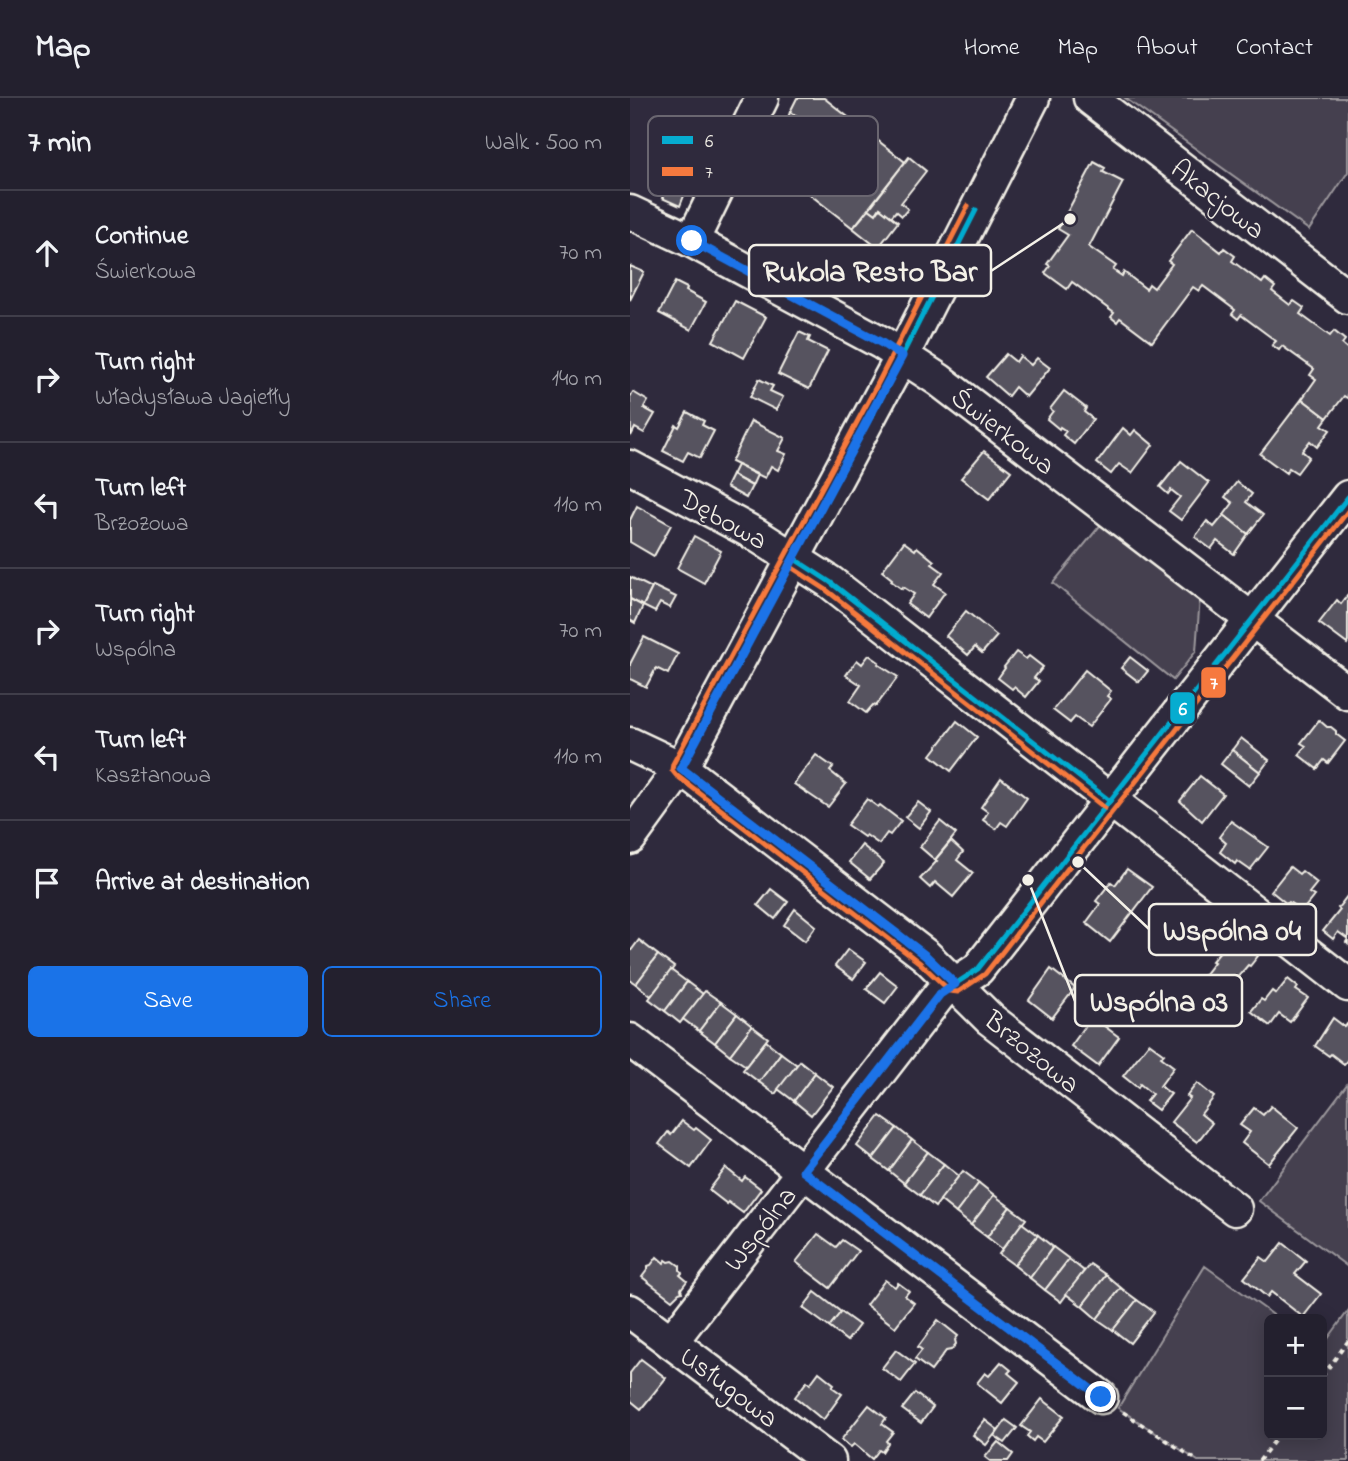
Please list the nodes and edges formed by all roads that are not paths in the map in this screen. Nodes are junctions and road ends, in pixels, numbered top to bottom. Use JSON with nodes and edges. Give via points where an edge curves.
{"nodes":[{"id":1,"x":762,"y":98,"type":"edge"},
{"id":2,"x":1033,"y":98,"type":"edge"},
{"id":3,"x":1090,"y":98,"type":"edge"},
{"id":4,"x":753,"y":116,"type":"edge"},
{"id":5,"x":714,"y":196,"type":"edge"},
{"id":6,"x":630,"y":212,"type":"edge"},
{"id":7,"x":692,"y":241,"type":"junction"},
{"id":8,"x":1348,"y":297,"type":"edge"},
{"id":9,"x":902,"y":356,"type":"junction"},
{"id":10,"x":630,"y":467,"type":"edge"},
{"id":11,"x":1348,"y":497,"type":"edge"},
{"id":12,"x":793,"y":558,"type":"junction"},
{"id":13,"x":1251,"y":620,"type":"junction"},
{"id":14,"x":1348,"y":693,"type":"edge"},
{"id":15,"x":630,"y":744,"type":"edge"},
{"id":16,"x":681,"y":768,"type":"junction"},
{"id":17,"x":1110,"y":801,"type":"junction"},
{"id":18,"x":630,"y":838,"type":"edge"},
{"id":19,"x":955,"y":984,"type":"junction"},
{"id":20,"x":1348,"y":985,"type":"edge"},
{"id":21,"x":630,"y":1040,"type":"edge"},
{"id":22,"x":803,"y":1171,"type":"junction"},
{"id":23,"x":1235,"y":1209,"type":"dead end"},
{"id":24,"x":630,"y":1311,"type":"edge"},
{"id":25,"x":671,"y":1342,"type":"junction"},
{"id":26,"x":1101,"y":1397,"type":"road end"},
{"id":27,"x":830,"y":1461,"type":"edge"}],
"edges":[{"from":1,"to":4,"type":"street"},
{"from":2,"to":9,"type":"street"},
{"from":3,"to":8,"type":"street","name":"Akacjowa"},
{"from":5,"to":7,"type":"street"},
{"from":6,"to":7,"type":"street","name":"Świerkowa"},
{"from":7,"to":9,"type":"street","name":"Świerkowa"},
{"from":9,"to":12,"type":"street"},
{"from":9,"to":13,"type":"street","name":"Świerkowa"},
{"from":10,"to":12,"type":"street","name":"Dębowa"},
{"from":11,"to":13,"type":"street","name":"Wspólna"},
{"from":12,"to":16,"type":"street"},
{"from":12,"to":17,"type":"street","name":"Dębowa"},
{"from":13,"to":14,"type":"street","name":"Świerkowa"},
{"from":13,"to":17,"type":"street","name":"Wspólna"},
{"from":15,"to":16,"type":"street","name":"Brzozowa"},
{"from":16,"to":18,"type":"street"},
{"from":16,"to":19,"type":"street","name":"Brzozowa","via":[[926,956]]},
{"from":17,"to":19,"type":"street","name":"Wspólna","via":[[978,969]]},
{"from":17,"to":20,"type":"street","name":"Dębowa"},
{"from":19,"to":22,"type":"street","name":"Wspólna","via":[[940,994]]},
{"from":19,"to":23,"type":"street","name":"Brzozowa","via":[[990,1019]]},
{"from":21,"to":22,"type":"street"},
{"from":22,"to":25,"type":"street","name":"Wspólna"},
{"from":22,"to":26,"type":"street"},
{"from":24,"to":25,"type":"street","name":"Usługowa"},
{"from":25,"to":27,"type":"street","name":"Usługowa"}]}
